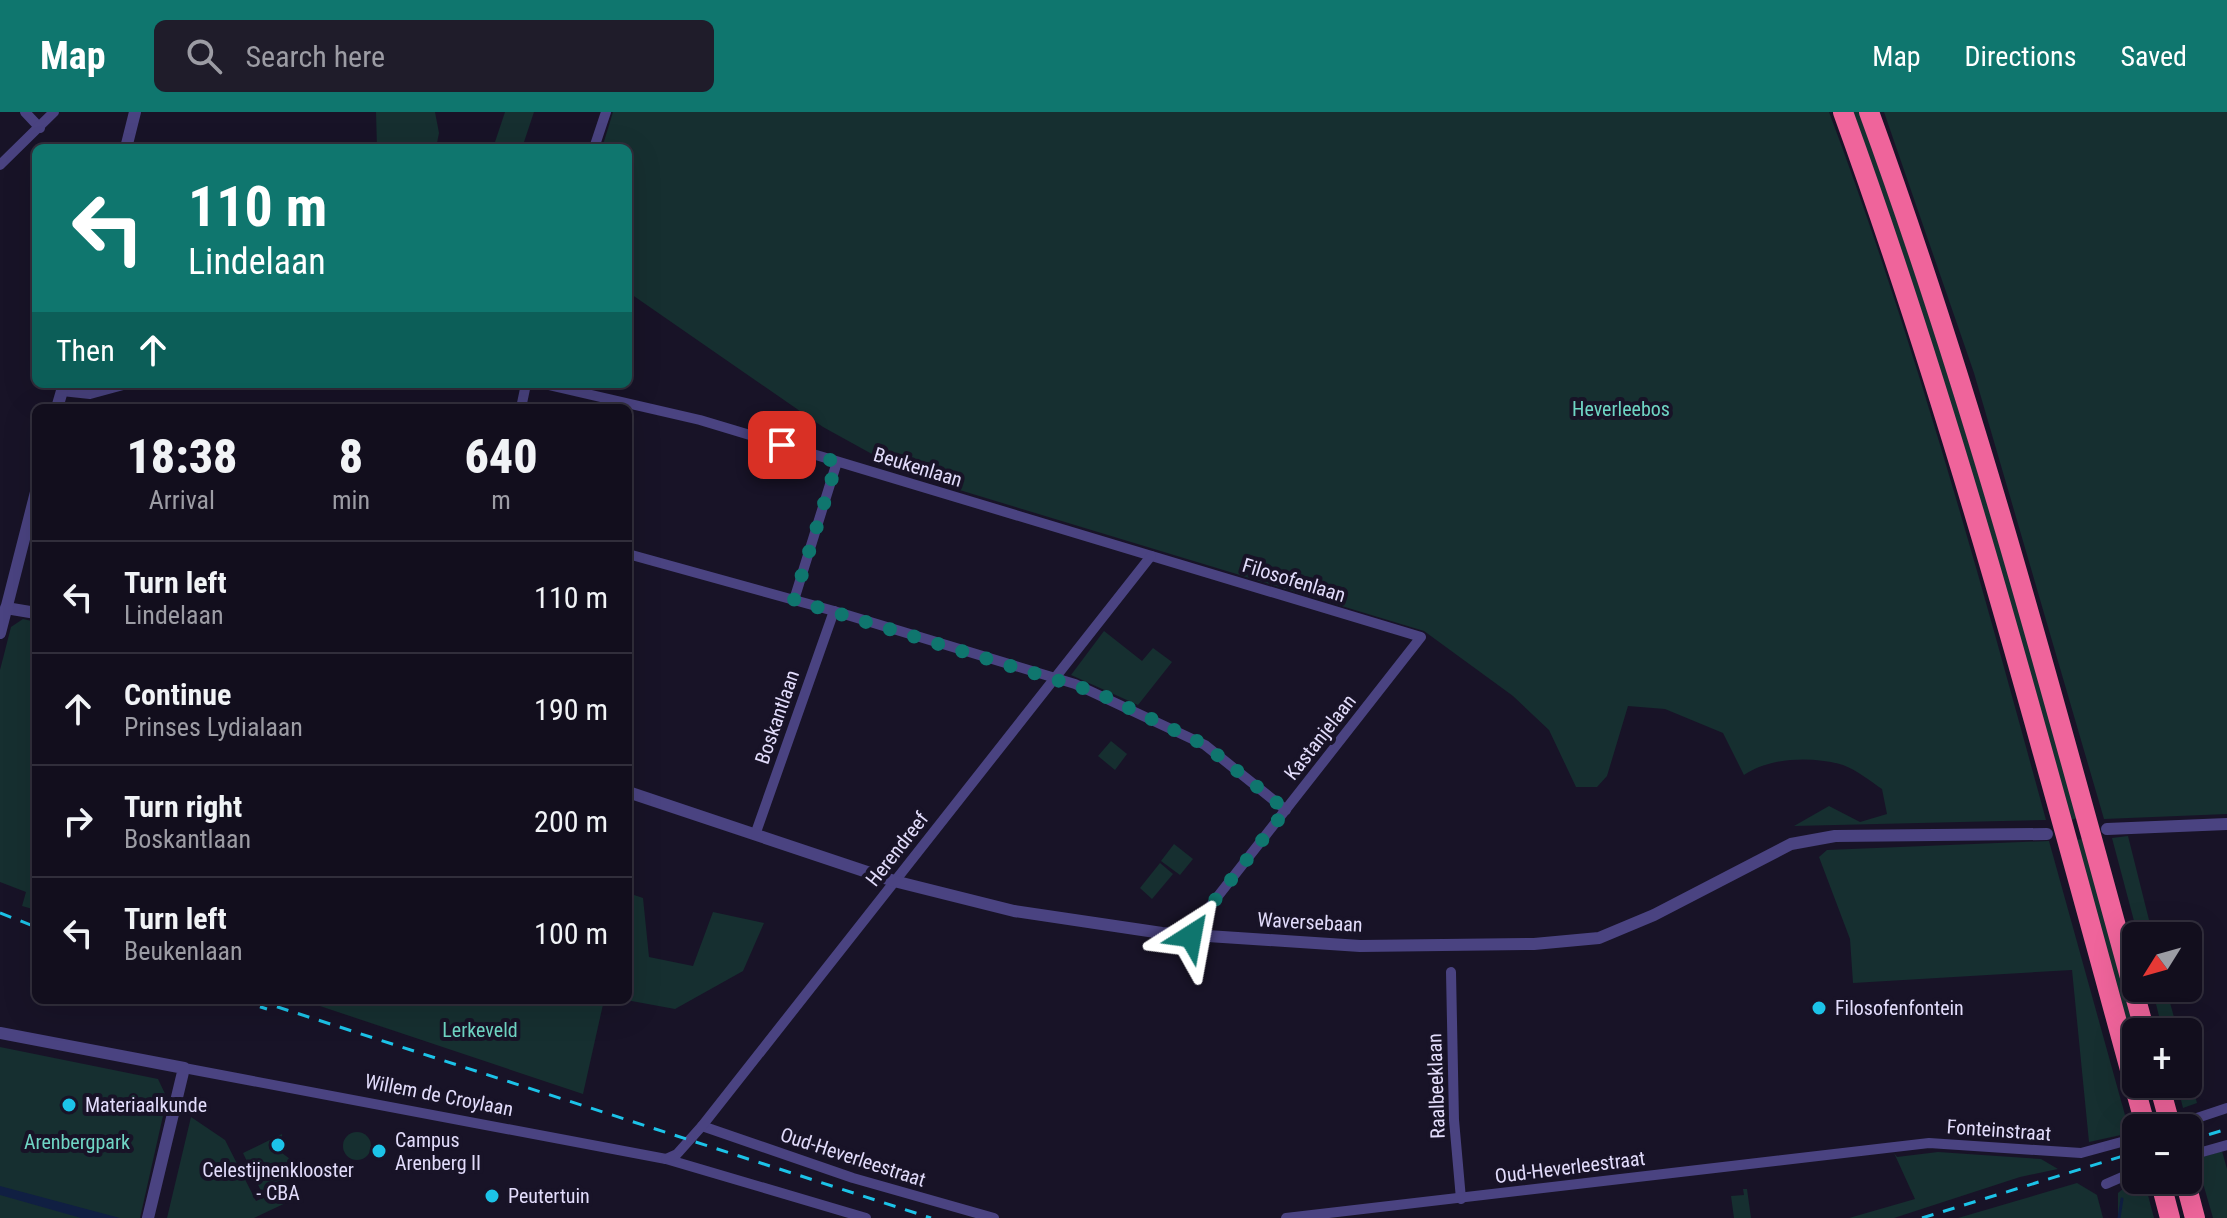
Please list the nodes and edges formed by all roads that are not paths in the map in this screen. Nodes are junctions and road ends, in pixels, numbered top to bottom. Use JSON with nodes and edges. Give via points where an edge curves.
{"nodes":[{"id":1,"x":25,"y":112,"type":"edge"},
{"id":2,"x":54,"y":112,"type":"edge"},
{"id":3,"x":135,"y":112,"type":"edge"},
{"id":4,"x":606,"y":112,"type":"edge"},
{"id":5,"x":1843,"y":112,"type":"edge"},
{"id":6,"x":1869,"y":112,"type":"edge"},
{"id":7,"x":40,"y":128,"type":"junction"},
{"id":8,"x":127,"y":144,"type":"edge"},
{"id":9,"x":595,"y":144,"type":"edge"},
{"id":10,"x":0,"y":165,"type":"edge"},
{"id":11,"x":67,"y":388,"type":"edge"},
{"id":12,"x":112,"y":388,"type":"edge"},
{"id":13,"x":562,"y":388,"type":"edge"},
{"id":14,"x":837,"y":462,"type":"junction"},
{"id":15,"x":32,"y":506,"type":"edge"},
{"id":16,"x":632,"y":555,"type":"edge"},
{"id":17,"x":1150,"y":556,"type":"junction"},
{"id":18,"x":794,"y":600,"type":"junction"},
{"id":19,"x":3,"y":607,"type":"edge"},
{"id":20,"x":834,"y":611,"type":"junction"},
{"id":21,"x":32,"y":612,"type":"edge"},
{"id":22,"x":0,"y":633,"type":"edge"},
{"id":23,"x":1421,"y":637,"type":"joint"},
{"id":24,"x":1056,"y":678,"type":"junction"},
{"id":25,"x":632,"y":793,"type":"edge"},
{"id":26,"x":1286,"y":810,"type":"junction"},
{"id":27,"x":2227,"y":824,"type":"edge"},
{"id":28,"x":2107,"y":829,"type":"dead end"},
{"id":29,"x":2047,"y":831,"type":"dead end"},
{"id":30,"x":755,"y":835,"type":"junction"},
{"id":31,"x":894,"y":881,"type":"junction"},
{"id":32,"x":1191,"y":936,"type":"junction"},
{"id":33,"x":1451,"y":972,"type":"dead end"},
{"id":34,"x":2141,"y":1018,"type":"edge"},
{"id":35,"x":0,"y":1033,"type":"edge"},
{"id":36,"x":184,"y":1068,"type":"junction"},
{"id":37,"x":2227,"y":1108,"type":"edge"},
{"id":38,"x":2142,"y":1114,"type":"edge"},
{"id":39,"x":2202,"y":1117,"type":"edge"},
{"id":40,"x":702,"y":1126,"type":"junction"},
{"id":41,"x":2122,"y":1142,"type":"edge"},
{"id":42,"x":2227,"y":1145,"type":"edge"},
{"id":43,"x":1857,"y":1151,"type":"joint"},
{"id":44,"x":2202,"y":1152,"type":"edge"},
{"id":45,"x":666,"y":1159,"type":"junction"},
{"id":46,"x":2122,"y":1177,"type":"edge"},
{"id":47,"x":2106,"y":1184,"type":"dead end"},
{"id":48,"x":2163,"y":1194,"type":"edge"},
{"id":49,"x":2189,"y":1194,"type":"edge"},
{"id":50,"x":1461,"y":1199,"type":"junction"},
{"id":51,"x":148,"y":1218,"type":"edge"},
{"id":52,"x":866,"y":1218,"type":"edge"},
{"id":53,"x":994,"y":1218,"type":"edge"},
{"id":54,"x":1286,"y":1218,"type":"edge"},
{"id":55,"x":2170,"y":1218,"type":"edge"},
{"id":56,"x":2195,"y":1218,"type":"edge"}],
"edges":[{"from":1,"to":7,"type":"street"},
{"from":2,"to":7,"type":"street"},
{"from":3,"to":8,"type":"street"},
{"from":4,"to":9,"type":"street"},
{"from":5,"to":38,"type":"highway","via":[[1898,261],[1965,471]]},
{"from":6,"to":34,"type":"highway","via":[[1920,251],[1986,462]]},
{"from":7,"to":10,"type":"street"},
{"from":11,"to":12,"type":"street","via":[[90,394]]},
{"from":13,"to":14,"type":"street","name":"Beukenlaan","via":[[677,413]]},
{"from":14,"to":17,"type":"street","name":"Beukenlaan"},
{"from":14,"to":18,"type":"street"},
{"from":15,"to":19,"type":"street"},
{"from":16,"to":18,"type":"street"},
{"from":17,"to":23,"type":"street","name":"Filosofenlaan"},
{"from":17,"to":24,"type":"street","name":"Herendreef"},
{"from":18,"to":20,"type":"street"},
{"from":19,"to":21,"type":"street"},
{"from":19,"to":22,"type":"street"},
{"from":20,"to":24,"type":"street"},
{"from":20,"to":30,"type":"street","name":"Boskantlaan"},
{"from":23,"to":26,"type":"street","name":"Kastanjelaan"},
{"from":24,"to":26,"type":"street","via":[[1205,745]]},
{"from":24,"to":31,"type":"street","name":"Herendreef"},
{"from":25,"to":30,"type":"street","name":"Waversebaan"},
{"from":26,"to":32,"type":"street","name":"Kastanjelaan"},
{"from":27,"to":28,"type":"street"},
{"from":29,"to":32,"type":"street","name":"Waversebaan","via":[[1835,836],[1791,844],[1599,938],[1360,946]]},
{"from":30,"to":31,"type":"street","name":"Waversebaan"},
{"from":31,"to":32,"type":"street","name":"Waversebaan","via":[[1014,911]]},
{"from":31,"to":40,"type":"street","name":"Herendreef"},
{"from":33,"to":50,"type":"street","name":"Raalbeeklaan"},
{"from":35,"to":36,"type":"street","name":"Willem de Croylaan"},
{"from":36,"to":45,"type":"street","name":"Willem de Croylaan"},
{"from":36,"to":51,"type":"street"},
{"from":37,"to":39,"type":"street"},
{"from":40,"to":45,"type":"street","name":"Herendreef"},
{"from":40,"to":53,"type":"street","name":"Oud-Heverleestraat","via":[[853,1178]]},
{"from":41,"to":43,"type":"street","name":"Fonteinstraat","via":[[2081,1153],[1929,1143]]},
{"from":42,"to":44,"type":"street"},
{"from":43,"to":50,"type":"street","name":"Oud-Heverleestraat"},
{"from":45,"to":52,"type":"street","name":"Willem de Croylaan"},
{"from":46,"to":47,"type":"street"},
{"from":48,"to":55,"type":"highway"},
{"from":49,"to":56,"type":"highway"},
{"from":50,"to":54,"type":"street","name":"Oud-Heverleestraat"}]}
